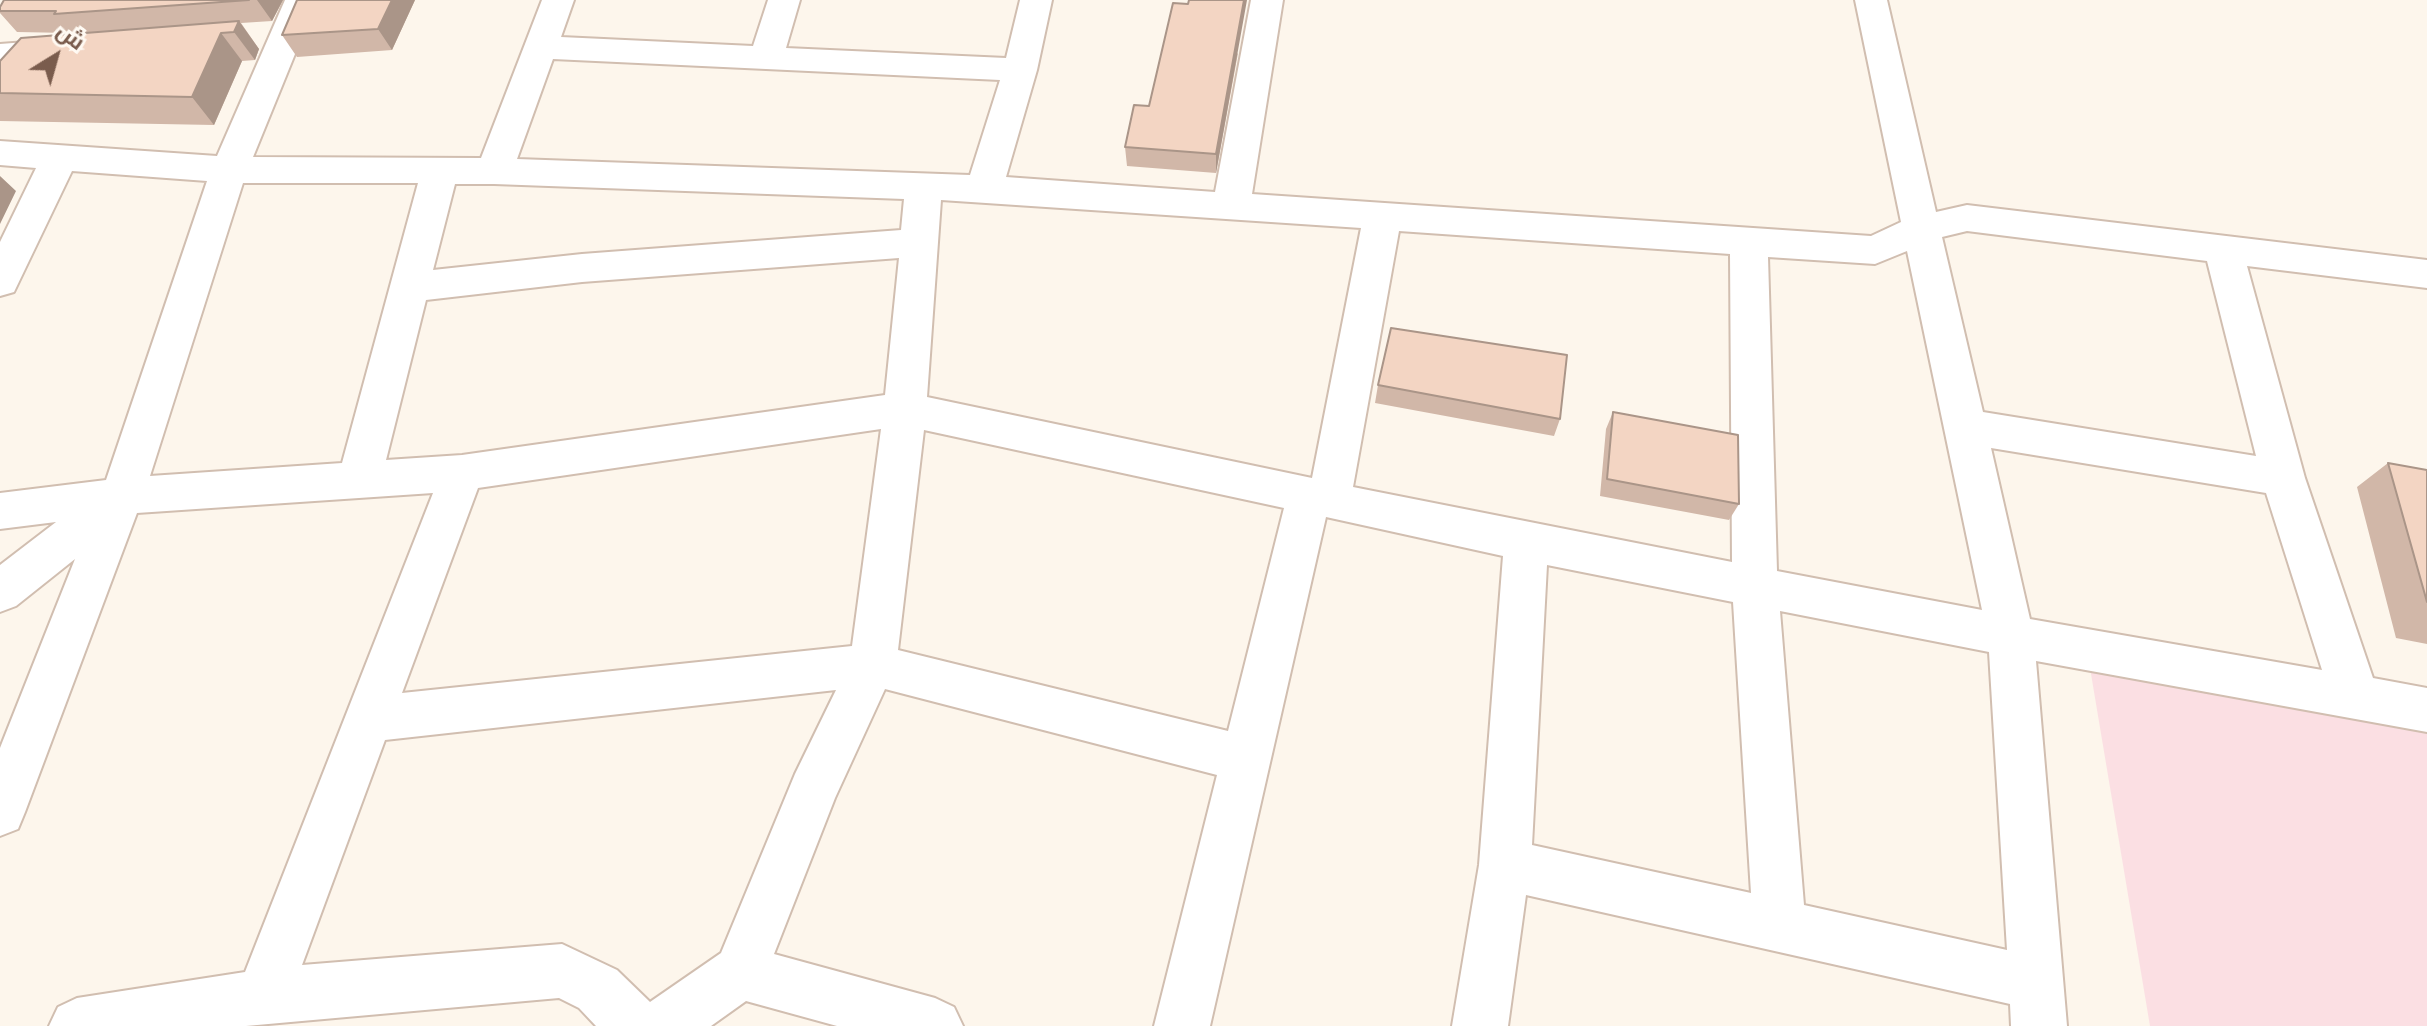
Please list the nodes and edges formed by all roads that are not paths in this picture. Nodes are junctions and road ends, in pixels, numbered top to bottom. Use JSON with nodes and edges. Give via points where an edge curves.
{"nodes":[{"id":1,"x":301,"y":0,"type":"edge"},
{"id":2,"x":558,"y":0,"type":"edge"},
{"id":3,"x":784,"y":0,"type":"edge"},
{"id":4,"x":1036,"y":0,"type":"edge"},
{"id":5,"x":1267,"y":0,"type":"edge"},
{"id":6,"x":1871,"y":0,"type":"edge"},
{"id":7,"x":542,"y":47,"type":"junction"},
{"id":8,"x":91,"y":48,"type":"edge"},
{"id":9,"x":0,"y":55,"type":"edge"},
{"id":10,"x":767,"y":56,"type":"junction"},
{"id":11,"x":1020,"y":70,"type":"junction"},
{"id":12,"x":0,"y":153,"type":"edge"},
{"id":13,"x":60,"y":157,"type":"junction"},
{"id":14,"x":229,"y":170,"type":"junction"},
{"id":15,"x":440,"y":171,"type":"junction"},
{"id":16,"x":494,"y":171,"type":"junction"},
{"id":17,"x":924,"y":187,"type":"junction"},
{"id":18,"x":984,"y":189,"type":"junction"},
{"id":19,"x":1231,"y":208,"type":"junction"},
{"id":20,"x":1382,"y":218,"type":"junction"},
{"id":21,"x":1921,"y":229,"type":"junction"},
{"id":22,"x":1749,"y":242,"type":"junction"},
{"id":23,"x":920,"y":243,"type":"junction"},
{"id":24,"x":2223,"y":247,"type":"junction"},
{"id":25,"x":2427,"y":274,"type":"edge"},
{"id":26,"x":0,"y":282,"type":"edge"},
{"id":27,"x":409,"y":287,"type":"junction"},
{"id":28,"x":905,"y":409,"type":"junction"},
{"id":29,"x":1962,"y":426,"type":"junction"},
{"id":30,"x":462,"y":473,"type":"junction"},
{"id":31,"x":2283,"y":478,"type":"junction"},
{"id":32,"x":359,"y":480,"type":"junction"},
{"id":33,"x":122,"y":496,"type":"junction"},
{"id":34,"x":1319,"y":498,"type":"junction"},
{"id":35,"x":0,"y":511,"type":"edge"},
{"id":36,"x":1526,"y":542,"type":"junction"},
{"id":37,"x":1755,"y":586,"type":"junction"},
{"id":38,"x":0,"y":592,"type":"edge"},
{"id":39,"x":2011,"y":636,"type":"junction"},
{"id":40,"x":873,"y":665,"type":"junction"},
{"id":41,"x":2355,"y":697,"type":"junction"},
{"id":42,"x":2427,"y":710,"type":"edge"},
{"id":43,"x":371,"y":719,"type":"junction"},
{"id":44,"x":1246,"y":759,"type":"junction"},
{"id":45,"x":0,"y":812,"type":"edge"},
{"id":46,"x":1505,"y":865,"type":"junction"},
{"id":47,"x":1779,"y":926,"type":"junction"},
{"id":48,"x":740,"y":972,"type":"junction"},
{"id":49,"x":263,"y":996,"type":"junction"},
{"id":50,"x":2037,"y":1004,"type":"edge"},
{"id":51,"x":77,"y":1026,"type":"edge"},
{"id":52,"x":635,"y":1026,"type":"edge"},
{"id":53,"x":664,"y":1026,"type":"edge"},
{"id":54,"x":935,"y":1026,"type":"edge"},
{"id":55,"x":1182,"y":1026,"type":"edge"},
{"id":56,"x":1480,"y":1026,"type":"edge"}],
"edges":[{"from":1,"to":14,"type":"street","via":[[272,35]]},
{"from":2,"to":7,"type":"street"},
{"from":3,"to":10,"type":"street"},
{"from":4,"to":11,"type":"street"},
{"from":5,"to":19,"type":"street"},
{"from":6,"to":21,"type":"street"},
{"from":7,"to":10,"type":"street"},
{"from":7,"to":16,"type":"street"},
{"from":8,"to":9,"type":"street"},
{"from":10,"to":11,"type":"street"},
{"from":11,"to":18,"type":"street"},
{"from":12,"to":13,"type":"street"},
{"from":13,"to":14,"type":"street"},
{"from":13,"to":26,"type":"street"},
{"from":14,"to":15,"type":"street"},
{"from":14,"to":33,"type":"street"},
{"from":15,"to":16,"type":"street"},
{"from":15,"to":27,"type":"street"},
{"from":16,"to":17,"type":"street"},
{"from":17,"to":18,"type":"street"},
{"from":17,"to":23,"type":"street"},
{"from":18,"to":19,"type":"street"},
{"from":19,"to":20,"type":"street"},
{"from":20,"to":22,"type":"street"},
{"from":20,"to":34,"type":"street"},
{"from":21,"to":22,"type":"street","via":[[1875,250]]},
{"from":21,"to":24,"type":"street","via":[[1967,218]]},
{"from":21,"to":29,"type":"street"},
{"from":22,"to":37,"type":"street"},
{"from":23,"to":27,"type":"street","via":[[582,268]]},
{"from":23,"to":28,"type":"street"},
{"from":24,"to":25,"type":"street"},
{"from":24,"to":31,"type":"street"},
{"from":27,"to":32,"type":"street"},
{"from":28,"to":30,"type":"street"},
{"from":28,"to":34,"type":"street"},
{"from":28,"to":40,"type":"street"},
{"from":29,"to":31,"type":"street"},
{"from":29,"to":39,"type":"street"},
{"from":30,"to":32,"type":"street"},
{"from":30,"to":43,"type":"street"},
{"from":31,"to":41,"type":"street"},
{"from":32,"to":33,"type":"street"},
{"from":33,"to":35,"type":"street"},
{"from":33,"to":38,"type":"street"},
{"from":33,"to":45,"type":"street"},
{"from":34,"to":36,"type":"street"},
{"from":34,"to":44,"type":"street"},
{"from":36,"to":37,"type":"street"},
{"from":36,"to":46,"type":"street"},
{"from":37,"to":39,"type":"street"},
{"from":37,"to":47,"type":"street"},
{"from":39,"to":41,"type":"street"},
{"from":39,"to":50,"type":"street"},
{"from":40,"to":43,"type":"street"},
{"from":40,"to":44,"type":"street"},
{"from":40,"to":48,"type":"street","via":[[813,791]]},
{"from":41,"to":42,"type":"street"},
{"from":43,"to":49,"type":"street"},
{"from":44,"to":55,"type":"street"},
{"from":46,"to":47,"type":"street"},
{"from":46,"to":56,"type":"street"},
{"from":47,"to":50,"type":"street"},
{"from":48,"to":53,"type":"street"},
{"from":48,"to":54,"type":"street"},
{"from":49,"to":51,"type":"street"},
{"from":49,"to":52,"type":"street","via":[[562,971],[598,989]]}]}
